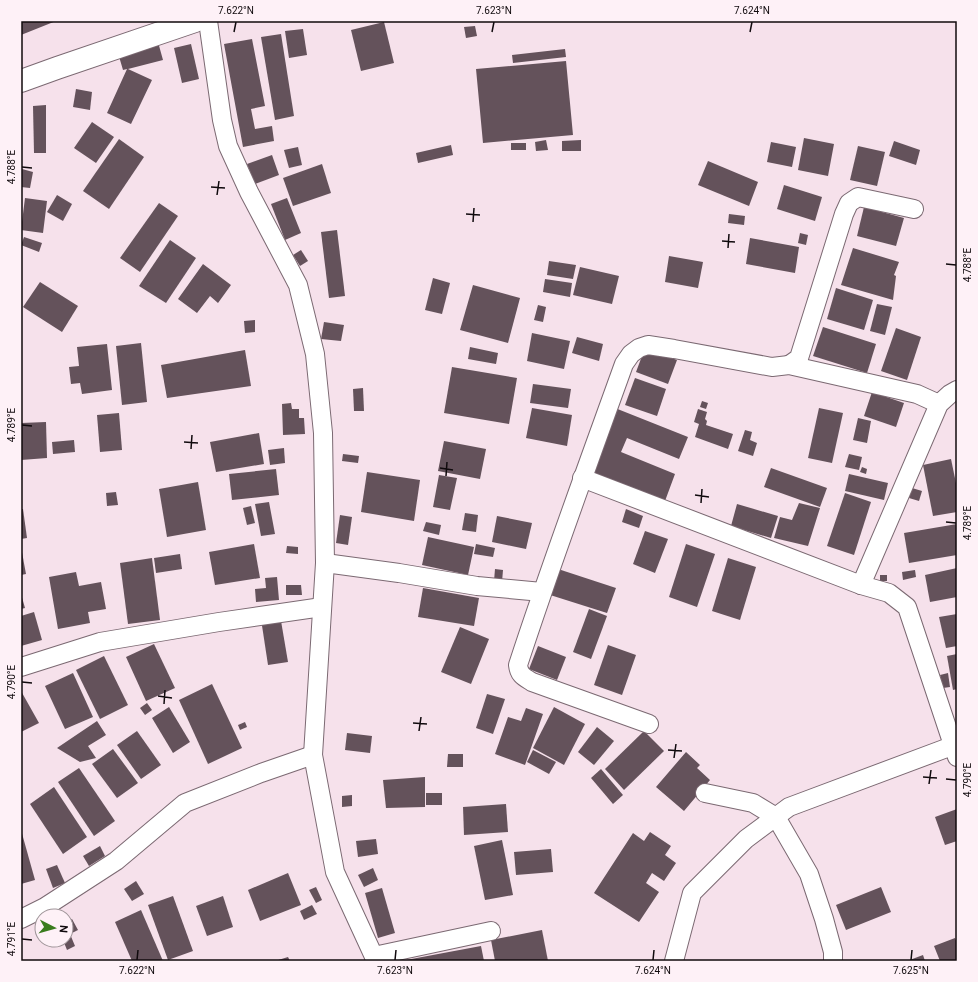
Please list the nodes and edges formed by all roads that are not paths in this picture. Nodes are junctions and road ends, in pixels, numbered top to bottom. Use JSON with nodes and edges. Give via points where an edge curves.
{"nodes":[{"id":1,"x":195,"y":21,"type":"edge"},
{"id":2,"x":208,"y":21,"type":"edge"},
{"id":3,"x":21,"y":81,"type":"edge"},
{"id":4,"x":914,"y":209,"type":"dead end"},
{"id":5,"x":789,"y":365,"type":"junction"},
{"id":6,"x":957,"y":390,"type":"edge"},
{"id":7,"x":939,"y":404,"type":"junction"},
{"id":8,"x":582,"y":478,"type":"junction"},
{"id":9,"x":325,"y":563,"type":"junction"},
{"id":10,"x":861,"y":585,"type":"junction"},
{"id":11,"x":542,"y":592,"type":"junction"},
{"id":12,"x":322,"y":607,"type":"junction"},
{"id":13,"x":21,"y":667,"type":"edge"},
{"id":14,"x":649,"y":724,"type":"dead end"},
{"id":15,"x":955,"y":752,"type":"edge"},
{"id":16,"x":313,"y":755,"type":"junction"},
{"id":17,"x":705,"y":793,"type":"dead end"},
{"id":18,"x":776,"y":817,"type":"junction"},
{"id":19,"x":21,"y":919,"type":"edge"},
{"id":20,"x":491,"y":931,"type":"dead end"},
{"id":21,"x":375,"y":958,"type":"edge"},
{"id":22,"x":674,"y":961,"type":"edge"},
{"id":23,"x":833,"y":961,"type":"edge"}],
"edges":[{"from":1,"to":3,"type":"main road"},
{"from":2,"to":9,"type":"street","via":[[228,146],[298,286],[315,354],[323,433]]},
{"from":4,"to":5,"type":"street","via":[[858,197],[849,203],[799,358]]},
{"from":5,"to":7,"type":"street","via":[[917,394]]},
{"from":5,"to":8,"type":"street","via":[[772,367],[648,345],[639,348],[624,364]]},
{"from":6,"to":7,"type":"street"},
{"from":7,"to":10,"type":"street"},
{"from":8,"to":10,"type":"street"},
{"from":8,"to":11,"type":"street"},
{"from":9,"to":11,"type":"street","via":[[399,572],[477,586]]},
{"from":9,"to":12,"type":"street"},
{"from":10,"to":15,"type":"street","via":[[889,593],[907,607]]},
{"from":11,"to":14,"type":"street","via":[[518,665],[522,676],[532,682]]},
{"from":12,"to":13,"type":"street","via":[[100,642]]},
{"from":12,"to":16,"type":"street"},
{"from":15,"to":18,"type":"street","via":[[789,807]]},
{"from":16,"to":19,"type":"street","via":[[185,803],[116,861],[45,907]]},
{"from":16,"to":21,"type":"street","via":[[335,872]]},
{"from":17,"to":18,"type":"street","via":[[752,803]]},
{"from":18,"to":22,"type":"street","via":[[746,839],[692,894]]},
{"from":18,"to":23,"type":"street","via":[[809,874],[824,919]]},
{"from":20,"to":21,"type":"street"}]}
